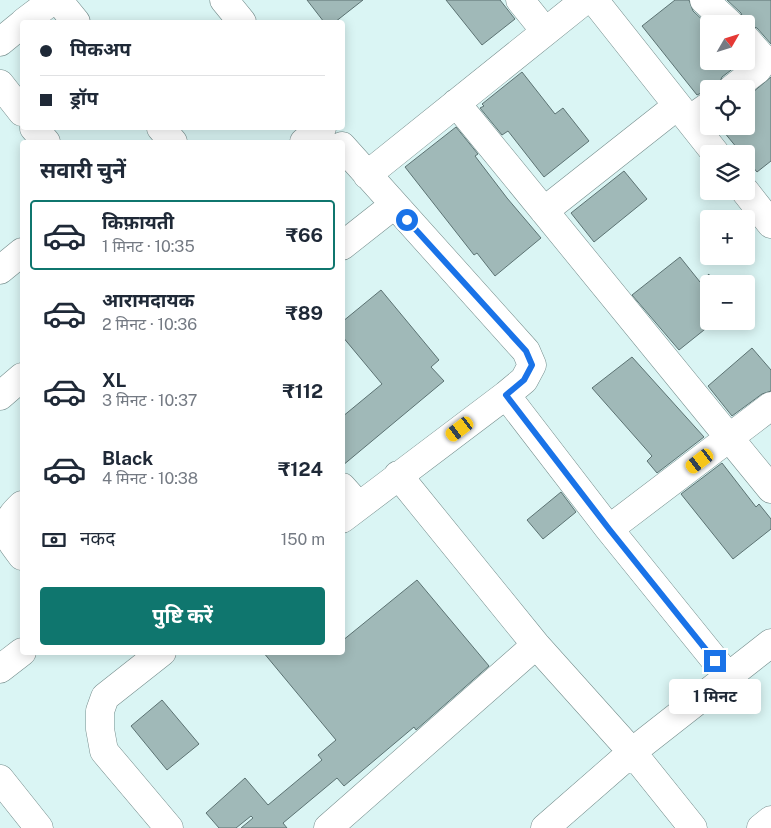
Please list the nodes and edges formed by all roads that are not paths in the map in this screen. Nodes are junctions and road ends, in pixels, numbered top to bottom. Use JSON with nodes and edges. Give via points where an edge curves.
{"nodes":[{"id":1,"x":53,"y":0,"type":"edge"},
{"id":2,"x":58,"y":0,"type":"edge"},
{"id":3,"x":224,"y":0,"type":"edge"},
{"id":4,"x":520,"y":0,"type":"edge"},
{"id":5,"x":584,"y":0,"type":"edge"},
{"id":6,"x":594,"y":0,"type":"edge"},
{"id":7,"x":704,"y":0,"type":"edge"},
{"id":8,"x":720,"y":15,"type":"edge"},
{"id":9,"x":27,"y":20,"type":"edge"},
{"id":10,"x":74,"y":20,"type":"edge"},
{"id":11,"x":240,"y":20,"type":"edge"},
{"id":12,"x":20,"y":25,"type":"edge"},
{"id":13,"x":545,"y":31,"type":"junction"},
{"id":14,"x":0,"y":42,"type":"edge"},
{"id":15,"x":755,"y":49,"type":"edge"},
{"id":16,"x":744,"y":80,"type":"edge"},
{"id":17,"x":0,"y":84,"type":"edge"},
{"id":18,"x":456,"y":103,"type":"junction"},
{"id":19,"x":20,"y":109,"type":"edge"},
{"id":20,"x":692,"y":110,"type":"edge"},
{"id":21,"x":36,"y":130,"type":"edge"},
{"id":22,"x":319,"y":130,"type":"edge"},
{"id":23,"x":328,"y":130,"type":"edge"},
{"id":24,"x":44,"y":140,"type":"edge"},
{"id":25,"x":307,"y":140,"type":"edge"},
{"id":26,"x":337,"y":140,"type":"edge"},
{"id":27,"x":711,"y":145,"type":"edge"},
{"id":28,"x":345,"y":149,"type":"edge"},
{"id":29,"x":367,"y":175,"type":"junction"},
{"id":30,"x":752,"y":200,"type":"edge"},
{"id":31,"x":394,"y":205,"type":"junction"},
{"id":32,"x":544,"y":211,"type":"junction"},
{"id":33,"x":771,"y":224,"type":"edge"},
{"id":34,"x":345,"y":244,"type":"edge"},
{"id":35,"x":20,"y":254,"type":"edge"},
{"id":36,"x":0,"y":270,"type":"edge"},
{"id":37,"x":20,"y":380,"type":"edge"},
{"id":38,"x":506,"y":395,"type":"junction"},
{"id":39,"x":0,"y":396,"type":"edge"},
{"id":40,"x":771,"y":406,"type":"edge"},
{"id":41,"x":730,"y":439,"type":"junction"},
{"id":42,"x":398,"y":475,"type":"junction"},
{"id":43,"x":771,"y":489,"type":"edge"},
{"id":44,"x":348,"y":504,"type":"edge"},
{"id":45,"x":20,"y":507,"type":"edge"},
{"id":46,"x":609,"y":529,"type":"junction"},
{"id":47,"x":20,"y":554,"type":"edge"},
{"id":48,"x":771,"y":643,"type":"edge"},
{"id":49,"x":536,"y":645,"type":"junction"},
{"id":50,"x":20,"y":654,"type":"edge"},
{"id":51,"x":158,"y":655,"type":"edge"},
{"id":52,"x":0,"y":669,"type":"edge"},
{"id":53,"x":727,"y":675,"type":"junction"},
{"id":54,"x":632,"y":752,"type":"junction"},
{"id":55,"x":0,"y":779,"type":"edge"},
{"id":56,"x":771,"y":820,"type":"edge"},
{"id":57,"x":40,"y":828,"type":"edge"},
{"id":58,"x":169,"y":828,"type":"edge"},
{"id":59,"x":328,"y":828,"type":"edge"},
{"id":60,"x":545,"y":828,"type":"edge"},
{"id":61,"x":693,"y":828,"type":"edge"},
{"id":62,"x":761,"y":828,"type":"edge"}],
"edges":[{"from":1,"to":9,"type":"street"},
{"from":2,"to":10,"type":"street"},
{"from":3,"to":11,"type":"street"},
{"from":4,"to":13,"type":"street"},
{"from":5,"to":13,"type":"street"},
{"from":6,"to":20,"type":"street"},
{"from":7,"to":8,"type":"street"},
{"from":12,"to":14,"type":"street"},
{"from":13,"to":18,"type":"street"},
{"from":15,"to":16,"type":"street","via":[[762,63]]},
{"from":17,"to":19,"type":"street"},
{"from":18,"to":29,"type":"street"},
{"from":18,"to":32,"type":"street"},
{"from":20,"to":27,"type":"street"},
{"from":20,"to":32,"type":"street"},
{"from":21,"to":24,"type":"street"},
{"from":22,"to":25,"type":"street"},
{"from":23,"to":26,"type":"street"},
{"from":28,"to":29,"type":"street"},
{"from":29,"to":31,"type":"street"},
{"from":30,"to":33,"type":"street"},
{"from":31,"to":34,"type":"street"},
{"from":31,"to":38,"type":"street","via":[[526,351],[532,365],[524,380]]},
{"from":32,"to":41,"type":"street"},
{"from":35,"to":36,"type":"street"},
{"from":37,"to":39,"type":"street"},
{"from":38,"to":42,"type":"street"},
{"from":38,"to":46,"type":"street"},
{"from":40,"to":41,"type":"street"},
{"from":41,"to":43,"type":"street"},
{"from":41,"to":46,"type":"street"},
{"from":42,"to":44,"type":"street"},
{"from":42,"to":49,"type":"street"},
{"from":45,"to":47,"type":"street","via":[[10,515],[5,526],[6,536]]},
{"from":46,"to":53,"type":"street"},
{"from":48,"to":53,"type":"street"},
{"from":49,"to":54,"type":"street"},
{"from":49,"to":59,"type":"street"},
{"from":50,"to":52,"type":"street"},
{"from":51,"to":58,"type":"street","via":[[106,697],[100,711],[100,729],[104,750]]},
{"from":53,"to":54,"type":"street"},
{"from":54,"to":60,"type":"street"},
{"from":54,"to":61,"type":"street"},
{"from":55,"to":57,"type":"street"},
{"from":56,"to":62,"type":"street"}]}
